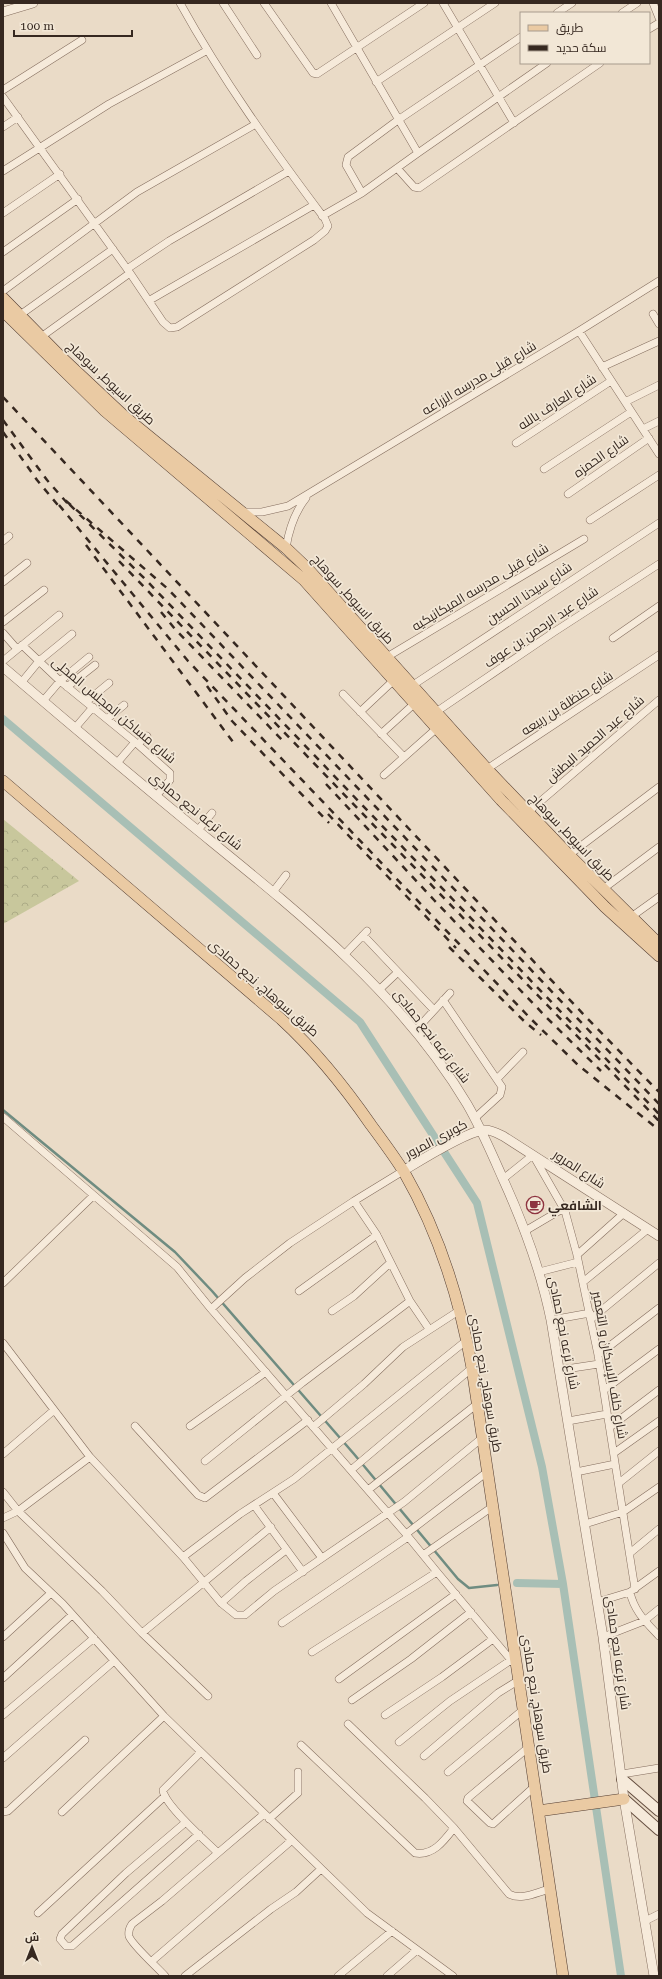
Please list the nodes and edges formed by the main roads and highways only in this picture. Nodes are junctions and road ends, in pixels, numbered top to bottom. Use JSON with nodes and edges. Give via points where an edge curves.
{"nodes":[{"id":1,"x":5,"y":305,"type":"edge"},
{"id":2,"x":286,"y":548,"type":"junction"},
{"id":3,"x":277,"y":556,"type":"junction"},
{"id":4,"x":3,"y":781,"type":"edge"},
{"id":5,"x":609,"y":903,"type":"junction"},
{"id":6,"x":658,"y":942,"type":"edge"},
{"id":7,"x":659,"y":956,"type":"edge"},
{"id":8,"x":622,"y":1777,"type":"road end"},
{"id":9,"x":624,"y":1799,"type":"joint"},
{"id":10,"x":538,"y":1811,"type":"junction"},
{"id":11,"x":659,"y":1811,"type":"edge"},
{"id":12,"x":659,"y":1830,"type":"edge"},
{"id":13,"x":563,"y":1976,"type":"edge"}],
"edges":[{"from":1,"to":2,"type":"main road","name":"طريق اسيوط, سوهاج","via":[[20,315],[136,426]]},
{"from":1,"to":3,"type":"main road","name":"طريق اسيوط, سوهاج","via":[[105,411]]},
{"from":2,"to":3,"type":"main road"},
{"from":2,"to":5,"type":"main road","name":"طريق اسيوط, سوهاج","via":[[322,582],[487,769],[603,889]]},
{"from":3,"to":5,"type":"main road","name":"طريق اسيوط, سوهاج","via":[[316,592],[501,800]]},
{"from":4,"to":10,"type":"main road","name":"طريق سوهاج, نجع حمادى","via":[[296,1033],[326,1064],[351,1096],[418,1197],[436,1238],[460,1310],[467,1340]]},
{"from":5,"to":6,"type":"main road","name":"طريق اسيوط, سوهاج","via":[[631,917]]},
{"from":5,"to":7,"type":"main road","name":"طريق اسيوط, سوهاج"},
{"from":8,"to":11,"type":"main road"},
{"from":9,"to":10,"type":"main road"},
{"from":9,"to":12,"type":"main road"},
{"from":10,"to":13,"type":"main road","name":"طريق سوهاج, نجع حمادى"}]}
